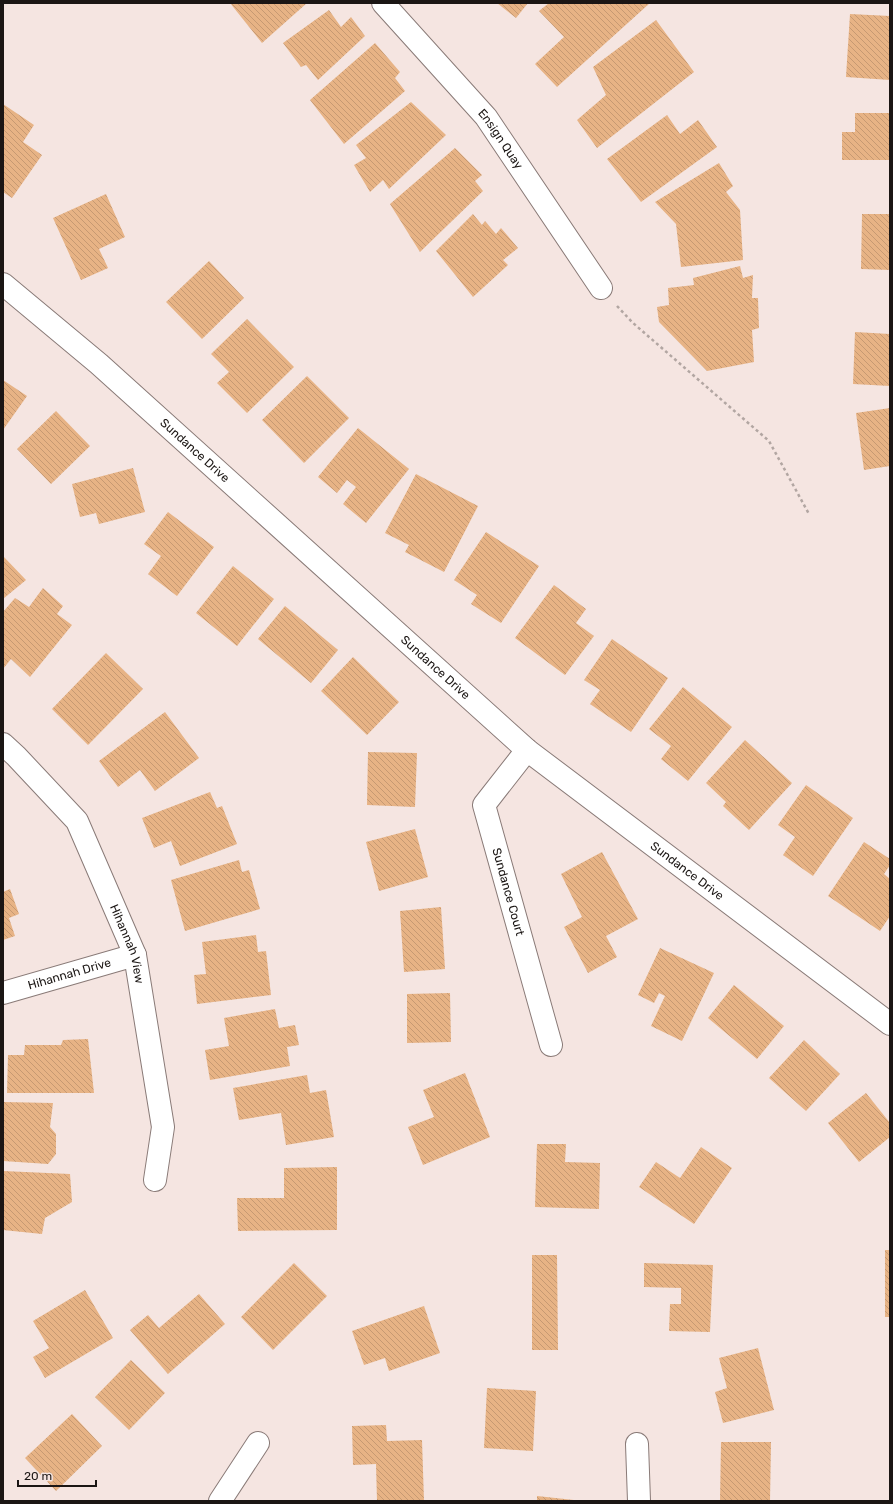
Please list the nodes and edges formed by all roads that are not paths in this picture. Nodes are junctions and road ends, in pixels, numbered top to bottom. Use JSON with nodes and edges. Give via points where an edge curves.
{"nodes":[{"id":1,"x":383,"y":3,"type":"edge"},
{"id":2,"x":3,"y":284,"type":"edge"},
{"id":3,"x":601,"y":288,"type":"road end"},
{"id":4,"x":3,"y":744,"type":"edge"},
{"id":5,"x":527,"y":750,"type":"junction"},
{"id":6,"x":135,"y":955,"type":"junction"},
{"id":7,"x":3,"y":993,"type":"edge"},
{"id":8,"x":890,"y":1024,"type":"edge"},
{"id":9,"x":551,"y":1045,"type":"dead end"},
{"id":10,"x":155,"y":1180,"type":"dead end"},
{"id":11,"x":258,"y":1443,"type":"dead end"},
{"id":12,"x":637,"y":1444,"type":"dead end"},
{"id":13,"x":220,"y":1501,"type":"edge"},
{"id":14,"x":639,"y":1501,"type":"edge"}],
"edges":[{"from":1,"to":3,"type":"street","name":"Ensign Quay","via":[[486,117]]},
{"from":2,"to":5,"type":"street","name":"Sundance Drive","via":[[99,364]]},
{"from":4,"to":6,"type":"street","name":"Hihannah View","via":[[77,821]]},
{"from":5,"to":8,"type":"street","name":"Sundance Drive"},
{"from":5,"to":9,"type":"street","name":"Sundance Court","via":[[484,805]]},
{"from":6,"to":7,"type":"street","name":"Hihannah Drive"},
{"from":6,"to":10,"type":"street","name":"Hihannah View","via":[[162,1127]]},
{"from":11,"to":13,"type":"street"},
{"from":12,"to":14,"type":"street"}]}
